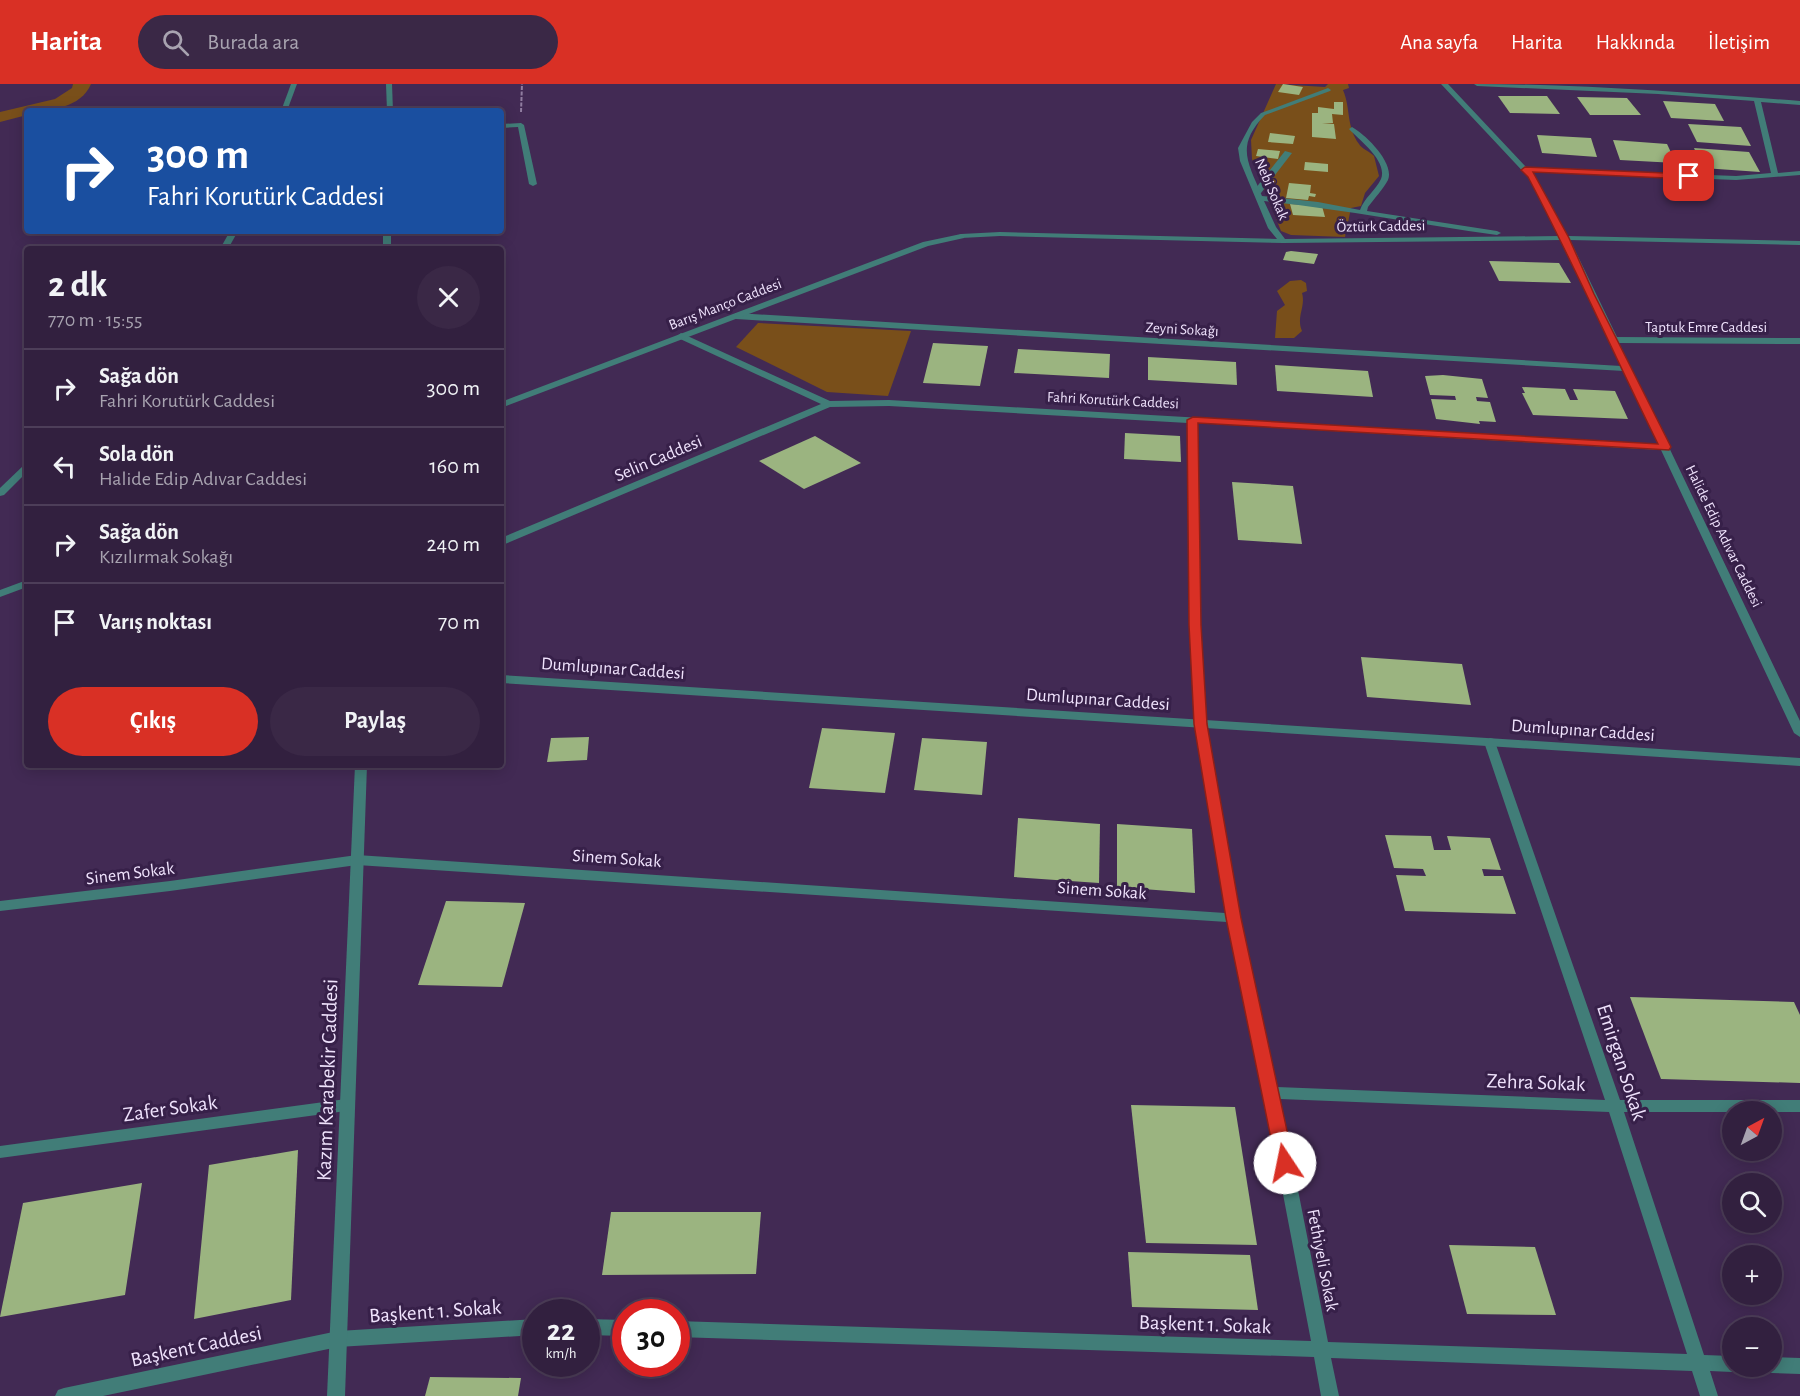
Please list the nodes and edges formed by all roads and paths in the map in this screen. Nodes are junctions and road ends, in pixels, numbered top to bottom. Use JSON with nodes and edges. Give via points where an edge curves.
{"nodes":[{"id":1,"x":294,"y":84,"type":"edge"},
{"id":2,"x":389,"y":84,"type":"edge"},
{"id":3,"x":522,"y":84,"type":"edge"},
{"id":4,"x":1444,"y":84,"type":"edge"},
{"id":5,"x":1477,"y":84,"type":"edge"},
{"id":6,"x":1328,"y":90,"type":"dead end"},
{"id":7,"x":1757,"y":99,"type":"junction"},
{"id":8,"x":1800,"y":103,"type":"edge"},
{"id":9,"x":285,"y":108,"type":"edge"},
{"id":10,"x":390,"y":108,"type":"edge"},
{"id":11,"x":521,"y":124,"type":"junction"},
{"id":12,"x":504,"y":126,"type":"edge"},
{"id":13,"x":1352,"y":129,"type":"dead end"},
{"id":14,"x":1288,"y":153,"type":"dead end"},
{"id":15,"x":1525,"y":170,"type":"junction"},
{"id":16,"x":1800,"y":173,"type":"edge"},
{"id":17,"x":1775,"y":174,"type":"junction"},
{"id":18,"x":533,"y":184,"type":"dead end"},
{"id":19,"x":1259,"y":195,"type":"junction"},
{"id":20,"x":1363,"y":213,"type":"junction"},
{"id":21,"x":961,"y":237,"type":"joint"},
{"id":22,"x":1565,"y":238,"type":"junction"},
{"id":23,"x":1527,"y":239,"type":"junction"},
{"id":24,"x":1283,"y":241,"type":"junction"},
{"id":25,"x":1800,"y":243,"type":"edge"},
{"id":26,"x":736,"y":315,"type":"junction"},
{"id":27,"x":681,"y":336,"type":"junction"},
{"id":28,"x":1612,"y":340,"type":"junction"},
{"id":29,"x":1800,"y":340,"type":"edge"},
{"id":30,"x":1627,"y":369,"type":"junction"},
{"id":31,"x":504,"y":404,"type":"edge"},
{"id":32,"x":829,"y":404,"type":"junction"},
{"id":33,"x":1193,"y":420,"type":"junction"},
{"id":34,"x":1665,"y":447,"type":"junction"},
{"id":35,"x":24,"y":469,"type":"edge"},
{"id":36,"x":0,"y":493,"type":"edge"},
{"id":37,"x":504,"y":541,"type":"edge"},
{"id":38,"x":24,"y":585,"type":"edge"},
{"id":39,"x":0,"y":594,"type":"edge"},
{"id":40,"x":504,"y":679,"type":"edge"},
{"id":41,"x":1201,"y":724,"type":"junction"},
{"id":42,"x":1800,"y":732,"type":"edge"},
{"id":43,"x":1490,"y":742,"type":"junction"},
{"id":44,"x":1800,"y":762,"type":"edge"},
{"id":45,"x":361,"y":768,"type":"edge"},
{"id":46,"x":357,"y":860,"type":"junction"},
{"id":47,"x":0,"y":906,"type":"edge"},
{"id":48,"x":1233,"y":918,"type":"junction"},
{"id":49,"x":1271,"y":1093,"type":"junction"},
{"id":50,"x":346,"y":1105,"type":"junction"},
{"id":51,"x":1614,"y":1106,"type":"junction"},
{"id":52,"x":1800,"y":1106,"type":"edge"},
{"id":53,"x":0,"y":1152,"type":"edge"},
{"id":54,"x":522,"y":1328,"type":"edge"},
{"id":55,"x":690,"y":1329,"type":"edge"},
{"id":56,"x":338,"y":1339,"type":"junction"},
{"id":57,"x":1323,"y":1351,"type":"junction"},
{"id":58,"x":1698,"y":1363,"type":"junction"},
{"id":59,"x":1722,"y":1364,"type":"edge"},
{"id":60,"x":1782,"y":1365,"type":"edge"},
{"id":61,"x":1800,"y":1366,"type":"edge"},
{"id":62,"x":64,"y":1396,"type":"edge"},
{"id":63,"x":336,"y":1396,"type":"edge"},
{"id":64,"x":1330,"y":1396,"type":"edge"},
{"id":65,"x":1709,"y":1396,"type":"edge"}],
"edges":[{"from":1,"to":9,"type":"street"},
{"from":2,"to":10,"type":"street"},
{"from":3,"to":11,"type":"path"},
{"from":4,"to":15,"type":"street","name":"Halide Edip Adıvar Caddesi"},
{"from":5,"to":7,"type":"street"},
{"from":6,"to":19,"type":"street","name":"Nebi Sokak","via":[[1263,114],[1255,122],[1242,148]]},
{"from":7,"to":8,"type":"street"},
{"from":7,"to":17,"type":"street"},
{"from":11,"to":12,"type":"street"},
{"from":11,"to":18,"type":"street"},
{"from":13,"to":20,"type":"street","via":[[1373,149],[1385,173]]},
{"from":14,"to":19,"type":"street"},
{"from":15,"to":17,"type":"street","via":[[1736,178]]},
{"from":15,"to":22,"type":"street","name":"Halide Edip Adıvar Caddesi"},
{"from":16,"to":17,"type":"street"},
{"from":19,"to":20,"type":"street"},
{"from":19,"to":24,"type":"street","name":"Nebi Sokak","via":[[1272,228]]},
{"from":20,"to":23,"type":"street"},
{"from":21,"to":24,"type":"street","name":"Öztürk Caddesi"},
{"from":21,"to":26,"type":"street","name":"Barış Manço Caddesi","via":[[926,244]]},
{"from":22,"to":23,"type":"street","name":"Öztürk Caddesi"},
{"from":22,"to":25,"type":"street","name":"Öztürk Caddesi"},
{"from":22,"to":28,"type":"street","name":"Halide Edip Adıvar Caddesi"},
{"from":23,"to":24,"type":"street","name":"Öztürk Caddesi"},
{"from":26,"to":27,"type":"street","name":"Barış Manço Caddesi"},
{"from":26,"to":30,"type":"street","name":"Zeyni Sokağı"},
{"from":27,"to":31,"type":"street","name":"Barış Manço Caddesi"},
{"from":27,"to":32,"type":"street","name":"Fahri Korutürk Caddesi"},
{"from":28,"to":29,"type":"street","name":"Taptuk Emre Caddesi"},
{"from":28,"to":30,"type":"street","name":"Halide Edip Adıvar Caddesi"},
{"from":30,"to":34,"type":"street","name":"Halide Edip Adıvar Caddesi"},
{"from":32,"to":33,"type":"street","name":"Fahri Korutürk Caddesi","via":[[889,403]]},
{"from":32,"to":37,"type":"street","name":"Selin Caddesi"},
{"from":33,"to":34,"type":"street","name":"Fahri Korutürk Caddesi"},
{"from":33,"to":41,"type":"street","name":"Fethiyeli Sokak","via":[[1195,625]]},
{"from":34,"to":42,"type":"street","name":"Halide Edip Adıvar Caddesi"},
{"from":35,"to":36,"type":"street"},
{"from":38,"to":39,"type":"street"},
{"from":40,"to":41,"type":"street","name":"Dumlupınar Caddesi"},
{"from":41,"to":43,"type":"street","name":"Dumlupınar Caddesi"},
{"from":41,"to":48,"type":"street","name":"Fethiyeli Sokak"},
{"from":43,"to":44,"type":"street","name":"Dumlupınar Caddesi"},
{"from":43,"to":51,"type":"street","name":"Emirgan Sokak"},
{"from":45,"to":46,"type":"street","name":"Kazım Karabekir Caddesi"},
{"from":46,"to":47,"type":"street","name":"Sinem Sokak"},
{"from":46,"to":48,"type":"street","name":"Sinem Sokak"},
{"from":46,"to":50,"type":"street","name":"Kazım Karabekir Caddesi"},
{"from":48,"to":49,"type":"street","name":"Fethiyeli Sokak"},
{"from":49,"to":51,"type":"street","name":"Zehra Sokak"},
{"from":49,"to":57,"type":"street","name":"Fethiyeli Sokak"},
{"from":50,"to":53,"type":"street","name":"Zafer Sokak"},
{"from":50,"to":56,"type":"street","name":"Kazım Karabekir Caddesi"},
{"from":51,"to":52,"type":"street","name":"Zehra Sokak"},
{"from":51,"to":58,"type":"street","name":"Emirgan Sokak"},
{"from":54,"to":56,"type":"street","name":"Başkent 1. Sokak"},
{"from":55,"to":57,"type":"street","name":"Başkent 1. Sokak"},
{"from":56,"to":62,"type":"street","name":"Başkent Caddesi"},
{"from":56,"to":63,"type":"street","name":"Kazım Karabekir Caddesi"},
{"from":57,"to":58,"type":"street","name":"Başkent 1. Sokak"},
{"from":57,"to":64,"type":"street","name":"Fethiyeli Sokak"},
{"from":58,"to":59,"type":"street","name":"Başkent 1. Sokak"},
{"from":58,"to":65,"type":"street","name":"Emirgan Sokak"},
{"from":60,"to":61,"type":"street"}]}
